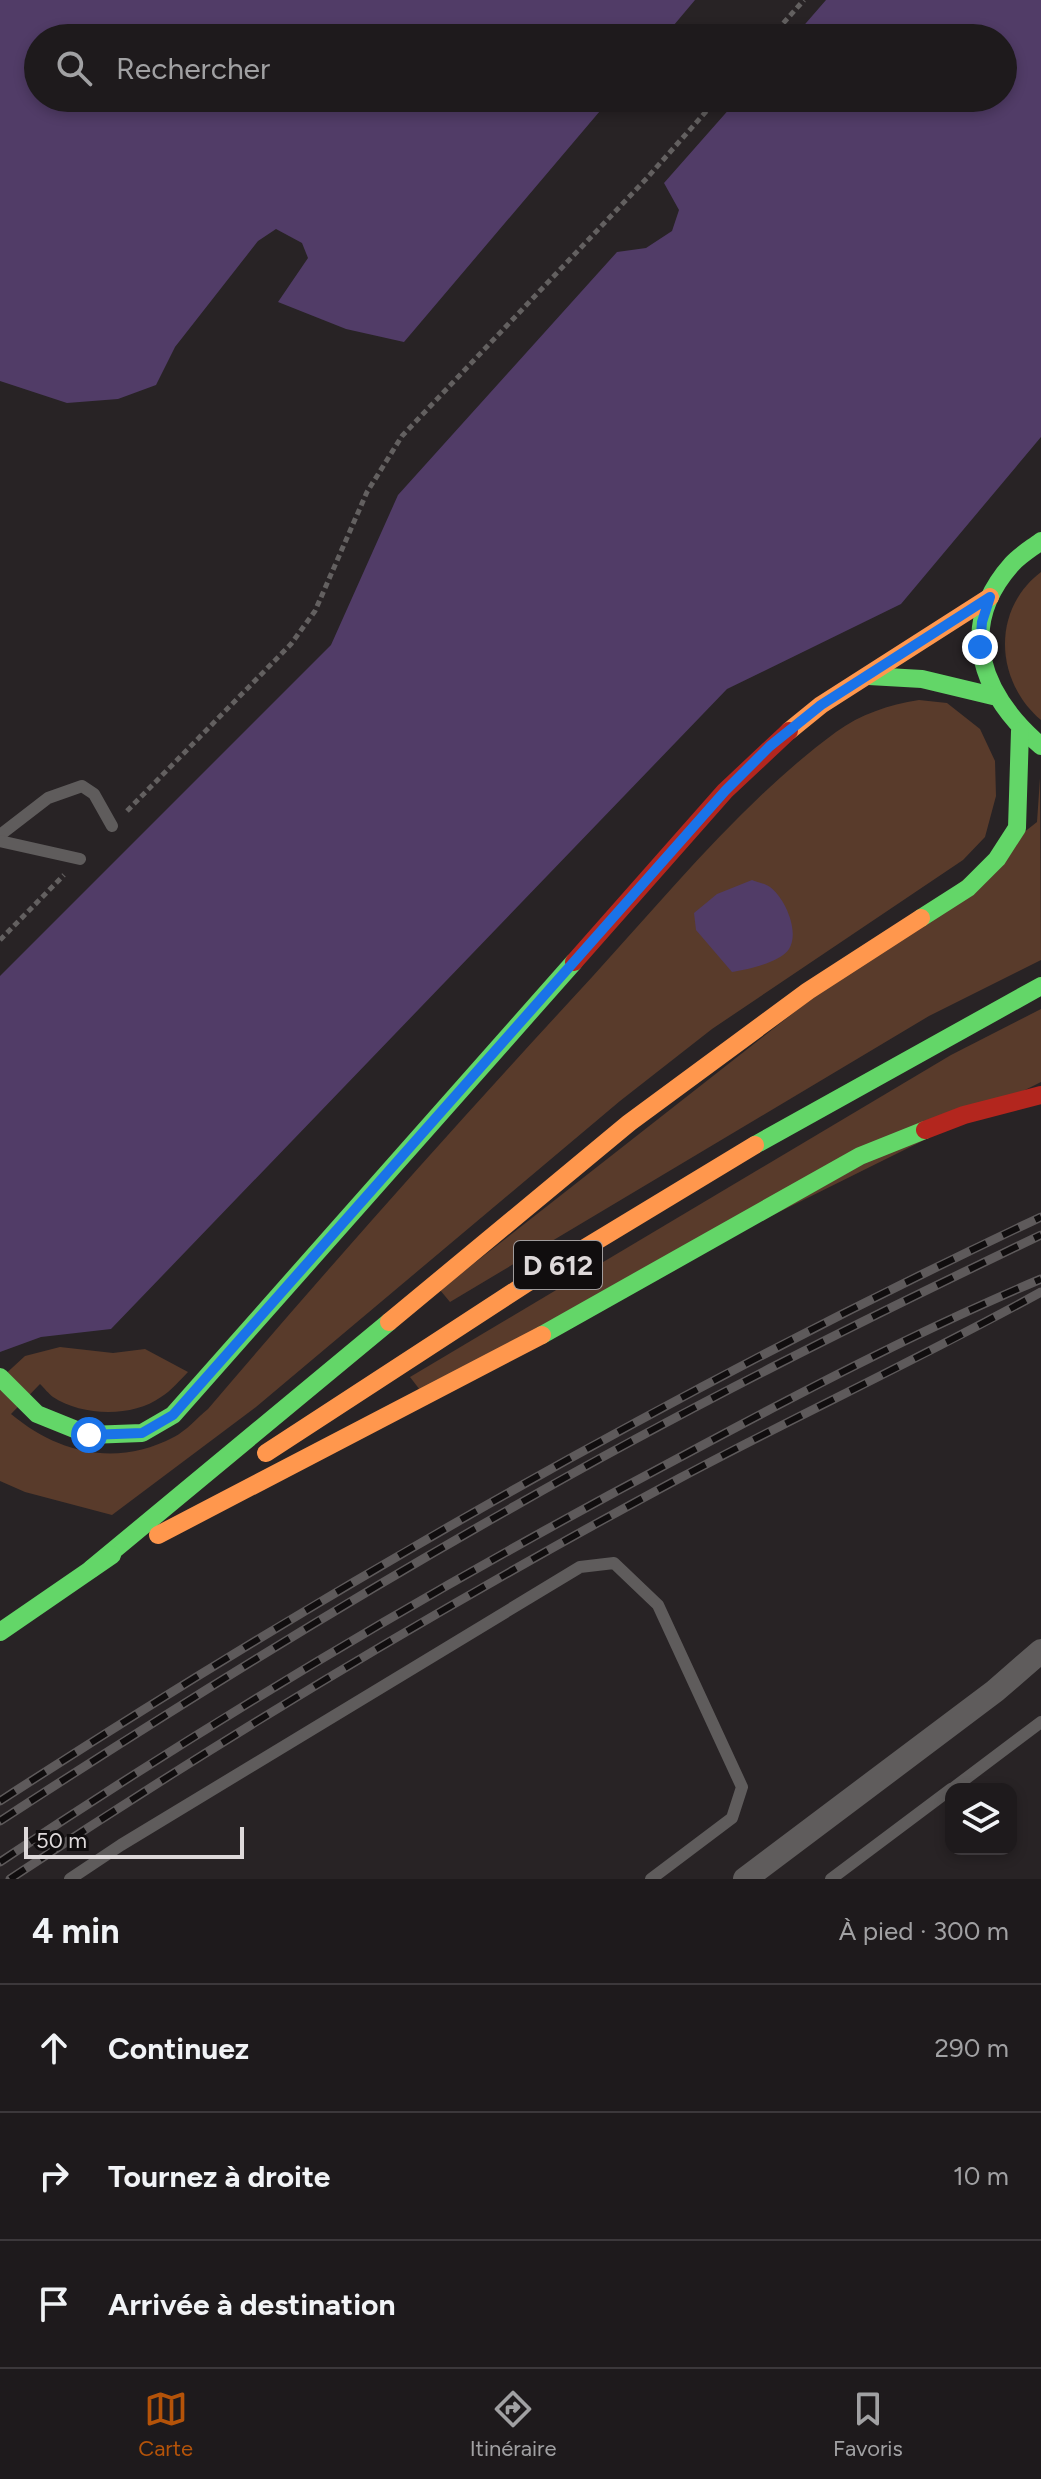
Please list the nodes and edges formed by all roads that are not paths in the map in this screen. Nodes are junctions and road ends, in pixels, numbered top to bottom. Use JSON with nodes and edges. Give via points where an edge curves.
{"nodes":[{"id":1,"x":1041,"y":541,"type":"edge"},
{"id":2,"x":990,"y":597,"type":"junction"},
{"id":3,"x":869,"y":676,"type":"junction"},
{"id":4,"x":993,"y":696,"type":"junction"},
{"id":5,"x":1020,"y":731,"type":"junction"},
{"id":6,"x":1041,"y":746,"type":"edge"},
{"id":7,"x":112,"y":826,"type":"road end"},
{"id":8,"x":0,"y":835,"type":"edge"},
{"id":9,"x":0,"y":841,"type":"edge"},
{"id":10,"x":80,"y":859,"type":"road end"},
{"id":11,"x":1041,"y":986,"type":"edge"},
{"id":12,"x":1041,"y":1095,"type":"edge"},
{"id":13,"x":0,"y":1377,"type":"edge"},
{"id":14,"x":91,"y":1569,"type":"junction"},
{"id":15,"x":0,"y":1632,"type":"edge"},
{"id":16,"x":1041,"y":1651,"type":"edge"},
{"id":17,"x":1041,"y":1722,"type":"edge"},
{"id":18,"x":959,"y":1783,"type":"edge"},
{"id":19,"x":945,"y":1794,"type":"edge"},
{"id":20,"x":70,"y":1879,"type":"edge"},
{"id":21,"x":651,"y":1879,"type":"edge"},
{"id":22,"x":745,"y":1879,"type":"edge"},
{"id":23,"x":831,"y":1879,"type":"edge"}],
"edges":[{"from":1,"to":2,"type":"main road","via":[[1018,557]]},
{"from":2,"to":3,"type":"main road"},
{"from":2,"to":4,"type":"main road","via":[[980,647]]},
{"from":3,"to":4,"type":"main road","via":[[922,679]]},
{"from":3,"to":13,"type":"main road","via":[[821,705],[725,791],[173,1415],[142,1433],[89,1435],[37,1414]]},
{"from":4,"to":5,"type":"main road"},
{"from":5,"to":6,"type":"main road"},
{"from":5,"to":14,"type":"main road","via":[[1017,828],[997,859],[968,888],[808,991],[629,1123]]},
{"from":7,"to":8,"type":"lane","via":[[94,794],[82,786],[48,798]]},
{"from":9,"to":10,"type":"lane"},
{"from":11,"to":14,"type":"main road","number":"D 612","via":[[684,1186],[447,1334]]},
{"from":12,"to":14,"type":"main road","via":[[964,1115],[860,1156],[508,1354]]},
{"from":14,"to":15,"type":"main road","number":"D 612"},
{"from":16,"to":22,"type":"street"},
{"from":17,"to":18,"type":"lane"},
{"from":19,"to":23,"type":"lane"},
{"from":20,"to":21,"type":"lane","via":[[580,1567],[614,1563],[658,1605],[742,1787],[732,1818]]}]}
